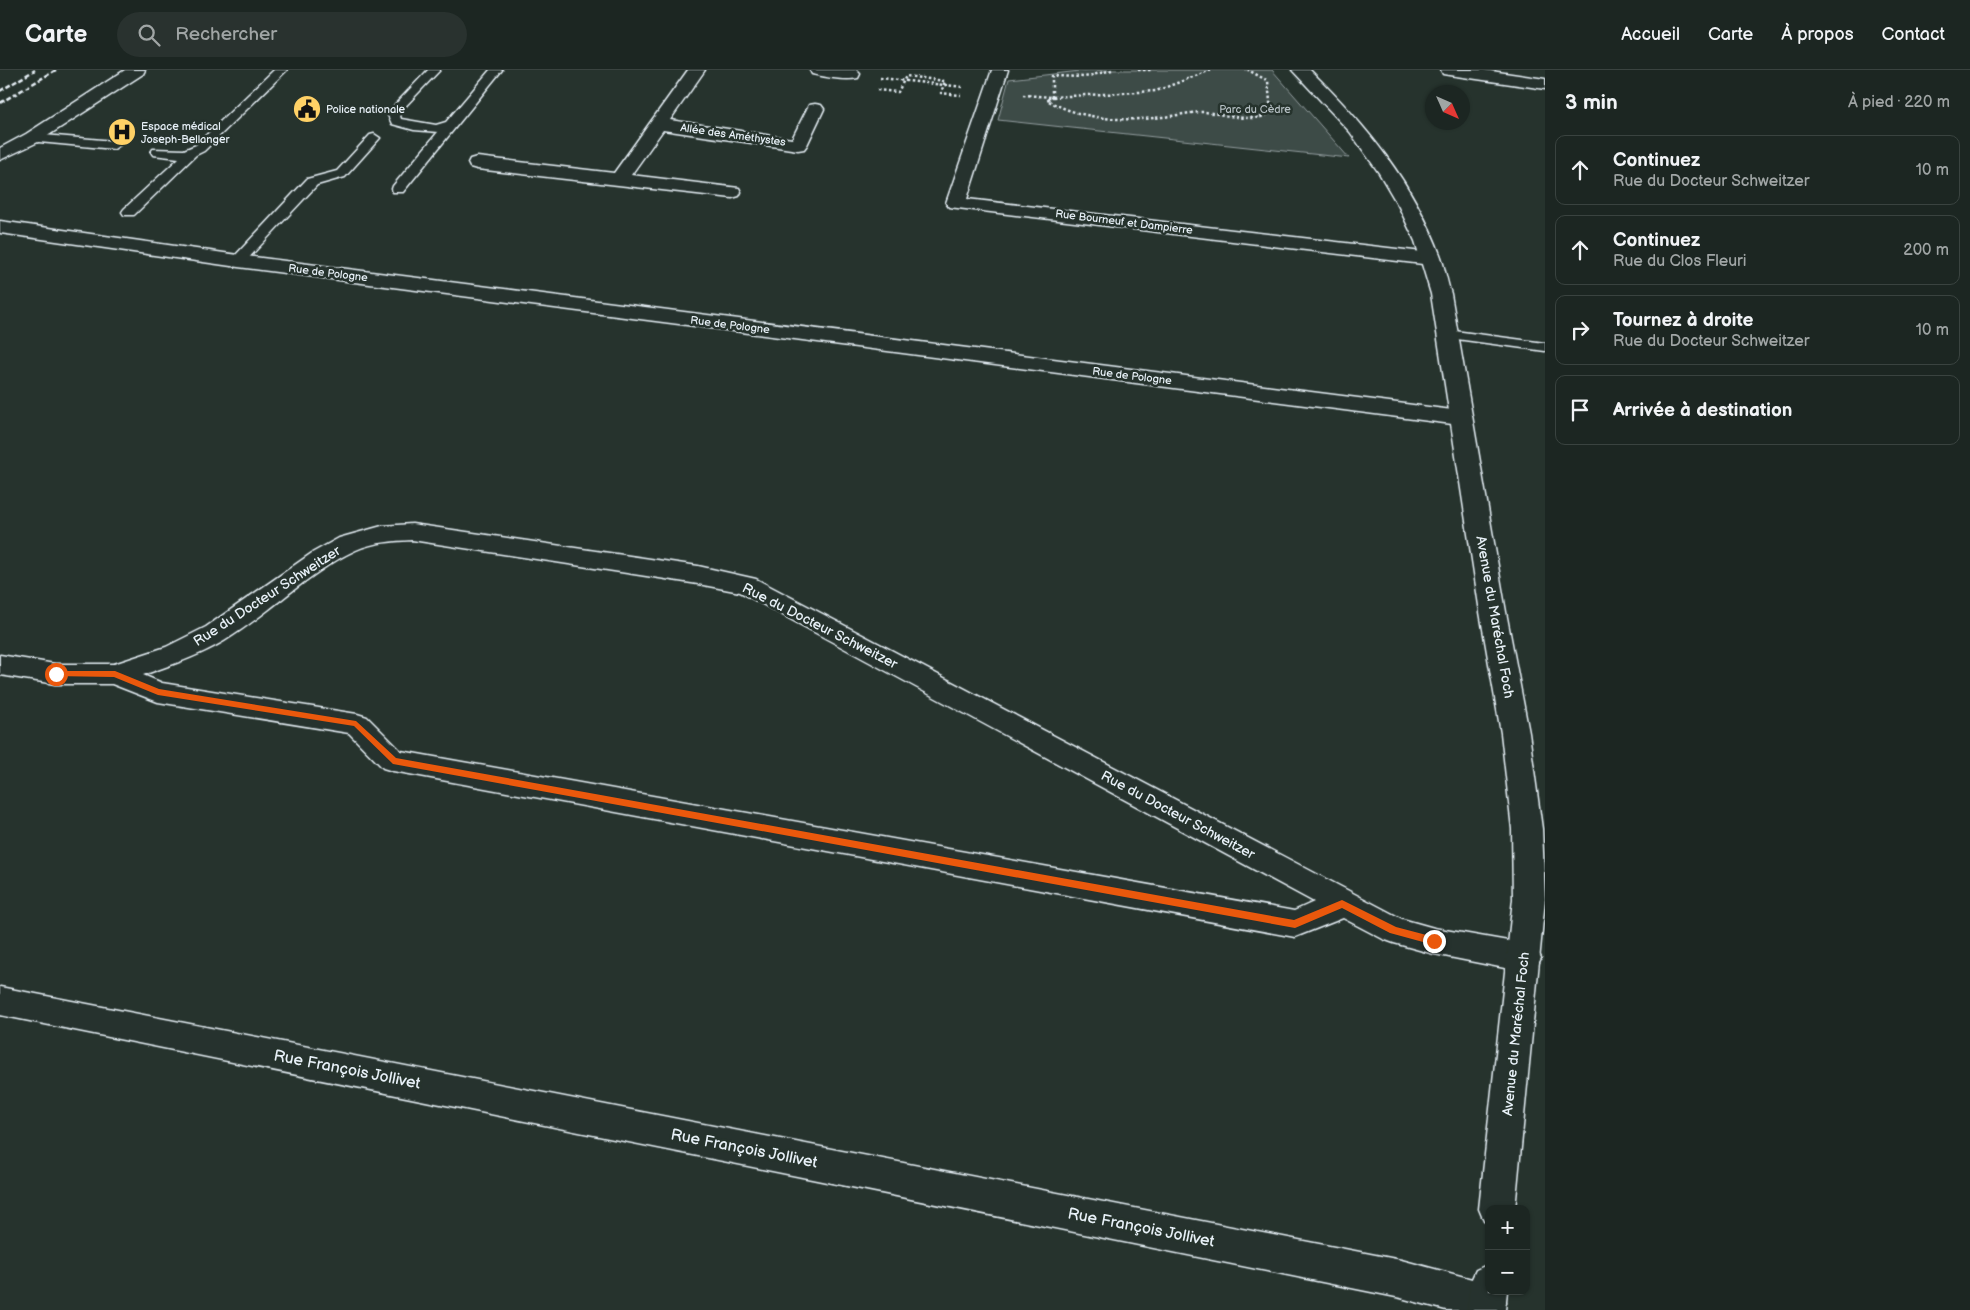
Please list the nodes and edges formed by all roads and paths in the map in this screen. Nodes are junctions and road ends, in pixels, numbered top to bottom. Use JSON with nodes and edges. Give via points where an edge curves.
{"nodes":[{"id":1,"x":138,"y":70,"type":"edge"},
{"id":2,"x":281,"y":70,"type":"edge"},
{"id":3,"x":434,"y":70,"type":"edge"},
{"id":4,"x":496,"y":70,"type":"edge"},
{"id":5,"x":697,"y":70,"type":"edge"},
{"id":6,"x":818,"y":70,"type":"edge"},
{"id":7,"x":1000,"y":70,"type":"edge"},
{"id":8,"x":1112,"y":70,"type":"edge"},
{"id":9,"x":1138,"y":70,"type":"edge"},
{"id":10,"x":1153,"y":70,"type":"edge"},
{"id":11,"x":1211,"y":70,"type":"edge"},
{"id":12,"x":1248,"y":70,"type":"edge"},
{"id":13,"x":1300,"y":70,"type":"edge"},
{"id":14,"x":1449,"y":70,"type":"edge"},
{"id":15,"x":852,"y":74,"type":"dead end"},
{"id":16,"x":904,"y":81,"type":"junction"},
{"id":17,"x":1545,"y":84,"type":"edge"},
{"id":18,"x":944,"y":85,"type":"junction"},
{"id":19,"x":984,"y":89,"type":"junction"},
{"id":20,"x":1052,"y":97,"type":"junction"},
{"id":21,"x":815,"y":110,"type":"dead end"},
{"id":22,"x":658,"y":124,"type":"junction"},
{"id":23,"x":444,"y":127,"type":"junction"},
{"id":24,"x":32,"y":138,"type":"junction"},
{"id":25,"x":374,"y":138,"type":"dead end"},
{"id":26,"x":114,"y":145,"type":"dead end"},
{"id":27,"x":2,"y":151,"type":"edge"},
{"id":28,"x":157,"y":152,"type":"dead end"},
{"id":29,"x":190,"y":154,"type":"junction"},
{"id":30,"x":477,"y":163,"type":"dead end"},
{"id":31,"x":618,"y":180,"type":"junction"},
{"id":32,"x":398,"y":189,"type":"dead end"},
{"id":33,"x":732,"y":192,"type":"dead end"},
{"id":34,"x":129,"y":212,"type":"dead end"},
{"id":35,"x":0,"y":227,"type":"edge"},
{"id":36,"x":1431,"y":259,"type":"junction"},
{"id":37,"x":238,"y":261,"type":"junction"},
{"id":38,"x":1447,"y":334,"type":"junction"},
{"id":39,"x":1545,"y":347,"type":"edge"},
{"id":40,"x":1460,"y":418,"type":"junction"},
{"id":41,"x":0,"y":665,"type":"edge"},
{"id":42,"x":115,"y":674,"type":"junction"},
{"id":43,"x":1342,"y":904,"type":"junction"},
{"id":44,"x":1525,"y":958,"type":"junction"},
{"id":45,"x":0,"y":1001,"type":"edge"},
{"id":46,"x":1497,"y":1205,"type":"edge"},
{"id":47,"x":1487,"y":1298,"type":"edge"}],
"edges":[{"from":1,"to":24,"type":"street"},
{"from":2,"to":29,"type":"lane"},
{"from":3,"to":23,"type":"lane","via":[[393,113],[396,121],[414,126]]},
{"from":4,"to":23,"type":"lane","via":[[450,125]]},
{"from":5,"to":22,"type":"street","name":"Allée des Améthystes"},
{"from":6,"to":15,"type":"street"},
{"from":7,"to":19,"type":"street","name":"Rue Bourneuf et Dampierre"},
{"from":8,"to":20,"type":"path","via":[[1085,77],[1052,76]]},
{"from":9,"to":10,"type":"path"},
{"from":11,"to":20,"type":"path","via":[[1156,91]]},
{"from":12,"to":20,"type":"path","via":[[1268,81],[1271,112],[1268,115],[1237,118],[1196,112],[1163,118],[1105,118],[1063,109],[1047,100]]},
{"from":13,"to":36,"type":"street","name":"Avenue du Maréchal Foch","via":[[1336,106],[1376,154],[1408,206]]},
{"from":14,"to":17,"type":"street"},
{"from":16,"to":16,"type":"path","via":[[881,78],[876,90],[898,92]]},
{"from":16,"to":18,"type":"path"},
{"from":16,"to":18,"type":"path","via":[[906,76],[946,81]]},
{"from":18,"to":19,"type":"path"},
{"from":18,"to":19,"type":"path","via":[[941,93],[970,96]]},
{"from":19,"to":20,"type":"path"},
{"from":19,"to":36,"type":"street","name":"Rue Bourneuf et Dampierre","via":[[956,203]]},
{"from":21,"to":22,"type":"street","name":"Allée des Améthystes","via":[[798,145]]},
{"from":22,"to":31,"type":"street","name":"Allée des Améthystes"},
{"from":23,"to":32,"type":"lane","via":[[447,129]]},
{"from":24,"to":26,"type":"lane"},
{"from":24,"to":27,"type":"street"},
{"from":25,"to":37,"type":"lane","via":[[341,174],[312,182]]},
{"from":28,"to":29,"type":"lane"},
{"from":29,"to":34,"type":"lane"},
{"from":30,"to":31,"type":"street"},
{"from":31,"to":33,"type":"street"},
{"from":35,"to":37,"type":"street","name":"Rue de Pologne"},
{"from":36,"to":38,"type":"street","name":"Avenue du Maréchal Foch"},
{"from":37,"to":40,"type":"street","name":"Rue de Pologne"},
{"from":38,"to":39,"type":"lane"},
{"from":38,"to":40,"type":"street","name":"Avenue du Maréchal Foch"},
{"from":40,"to":44,"type":"street","name":"Avenue du Maréchal Foch","via":[[1516,733],[1527,837],[1529,899]]},
{"from":41,"to":42,"type":"street","name":"Rue du Docteur Schweitzer","via":[[56,674]]},
{"from":42,"to":43,"type":"street","via":[[158,692],[356,724],[393,760],[1295,924]]},
{"from":42,"to":43,"type":"street","name":"Rue du Docteur Schweitzer","via":[[176,654],[199,642],[321,559],[348,544],[382,534],[412,532],[698,575],[747,585],[779,601]]},
{"from":43,"to":44,"type":"street","name":"Rue du Docteur Schweitzer","via":[[1394,930]]},
{"from":44,"to":46,"type":"street","name":"Avenue du Maréchal Foch"},
{"from":45,"to":47,"type":"street","name":"Rue François Jollivet"}]}
